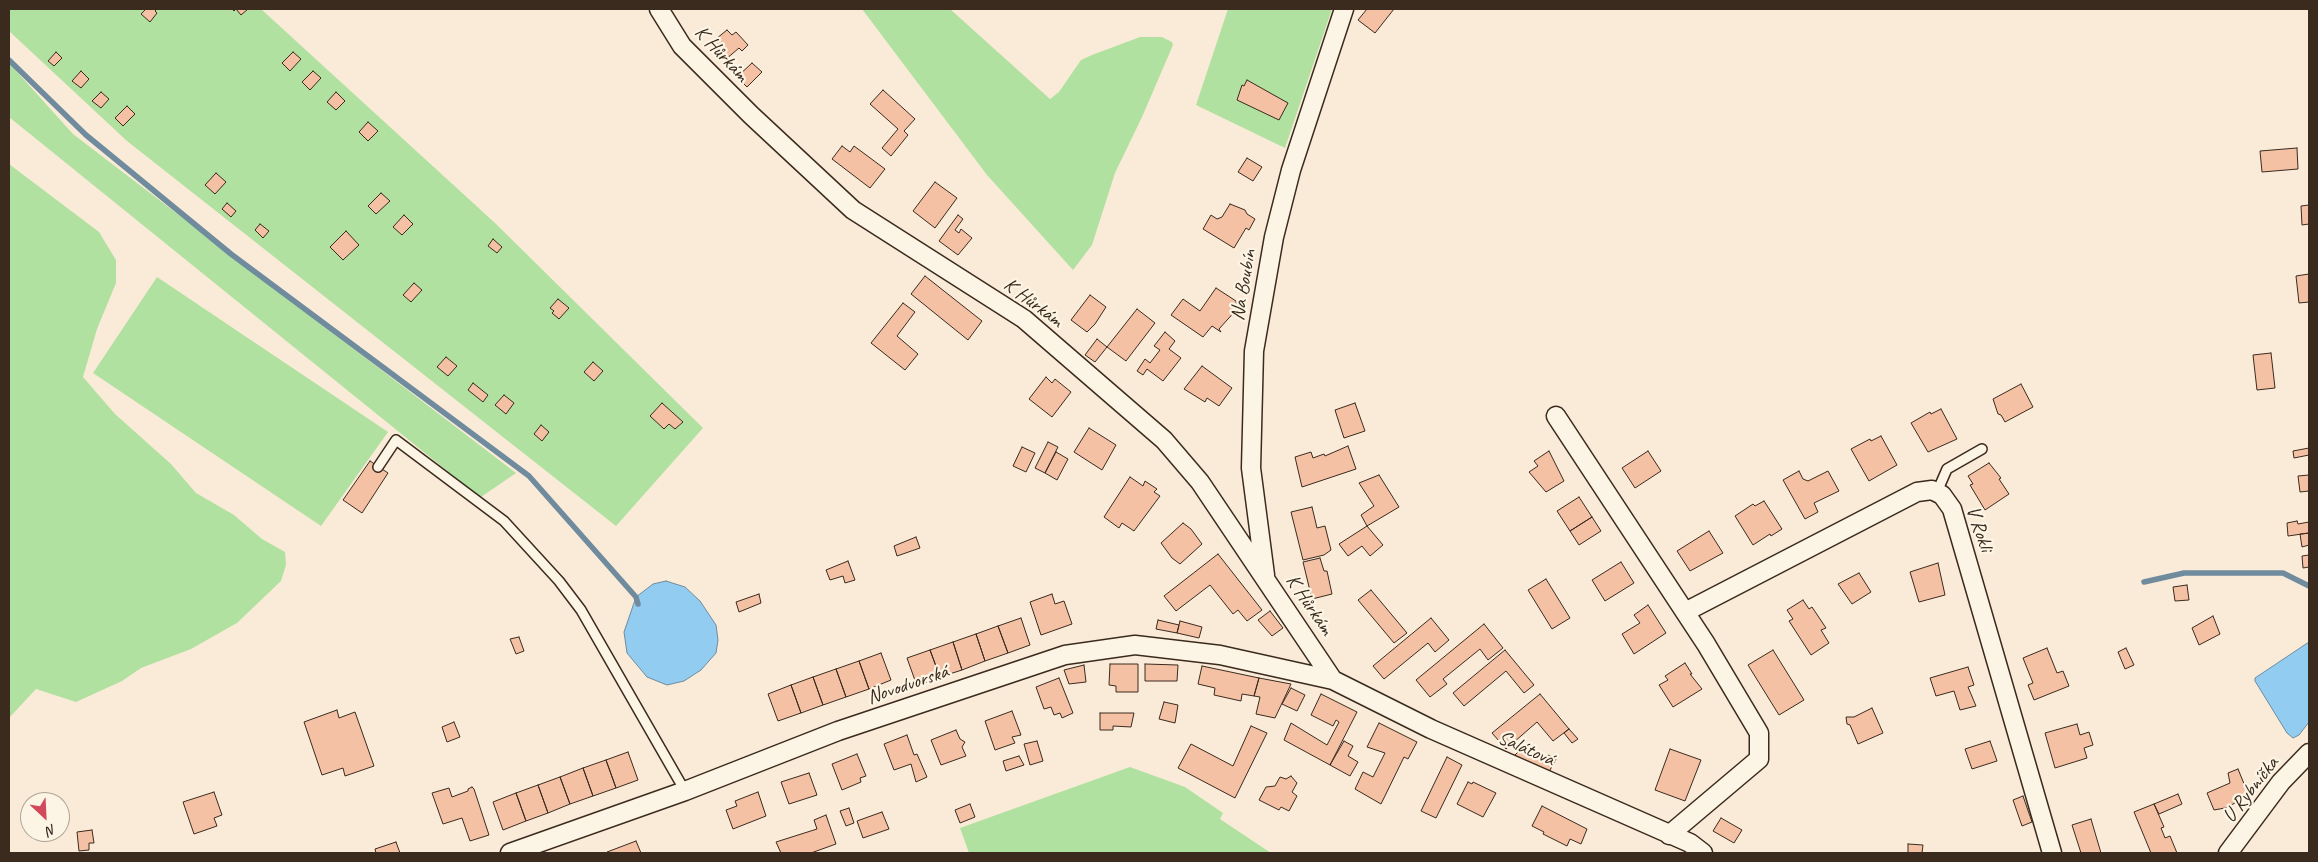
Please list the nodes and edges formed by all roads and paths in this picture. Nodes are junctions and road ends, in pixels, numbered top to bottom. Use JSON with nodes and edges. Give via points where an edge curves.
{"nodes":[{"id":1,"x":659,"y":9,"type":"edge"},
{"id":2,"x":1344,"y":9,"type":"edge"},
{"id":3,"x":1556,"y":416,"type":"dead end"},
{"id":4,"x":1982,"y":449,"type":"dead end"},
{"id":5,"x":378,"y":467,"type":"dead end"},
{"id":6,"x":1937,"y":492,"type":"junction"},
{"id":7,"x":1265,"y":578,"type":"junction"},
{"id":8,"x":1685,"y":612,"type":"junction"},
{"id":9,"x":1333,"y":680,"type":"junction"},
{"id":10,"x":2309,"y":753,"type":"edge"},
{"id":11,"x":685,"y":791,"type":"junction"},
{"id":12,"x":1669,"y":835,"type":"junction"},
{"id":13,"x":510,"y":853,"type":"edge"},
{"id":14,"x":1703,"y":853,"type":"edge"},
{"id":15,"x":2052,"y":853,"type":"edge"},
{"id":16,"x":2228,"y":853,"type":"edge"}],
"edges":[{"from":1,"to":7,"type":"street","name":"K Hůrkám","via":[[682,46],[853,210],[1024,319],[1164,440],[1200,482]]},
{"from":2,"to":7,"type":"street","name":"Na Boubín","via":[[1291,170],[1274,237],[1254,351],[1251,468]]},
{"from":3,"to":8,"type":"street"},
{"from":4,"to":6,"type":"lane","via":[[1947,469]]},
{"from":5,"to":11,"type":"lane","via":[[396,440],[504,522],[559,581],[581,610]]},
{"from":6,"to":8,"type":"street","name":"V Rokli","via":[[1917,492]]},
{"from":6,"to":15,"type":"street","name":"V Rokli","via":[[1952,509]]},
{"from":7,"to":9,"type":"street","name":"K Hůrkám"},
{"from":8,"to":12,"type":"street","via":[[1759,733],[1758,759]]},
{"from":9,"to":11,"type":"street","name":"Novodvorská","via":[[1173,647],[1135,644],[1065,655],[838,731]]},
{"from":9,"to":12,"type":"street","name":"Salátová","via":[[1431,729]]},
{"from":10,"to":16,"type":"street","name":"U Rybníčka","via":[[2281,782]]},
{"from":11,"to":13,"type":"street","name":"Novodvorská"},
{"from":12,"to":14,"type":"street","name":"Salátová","via":[[1690,843]]}]}
